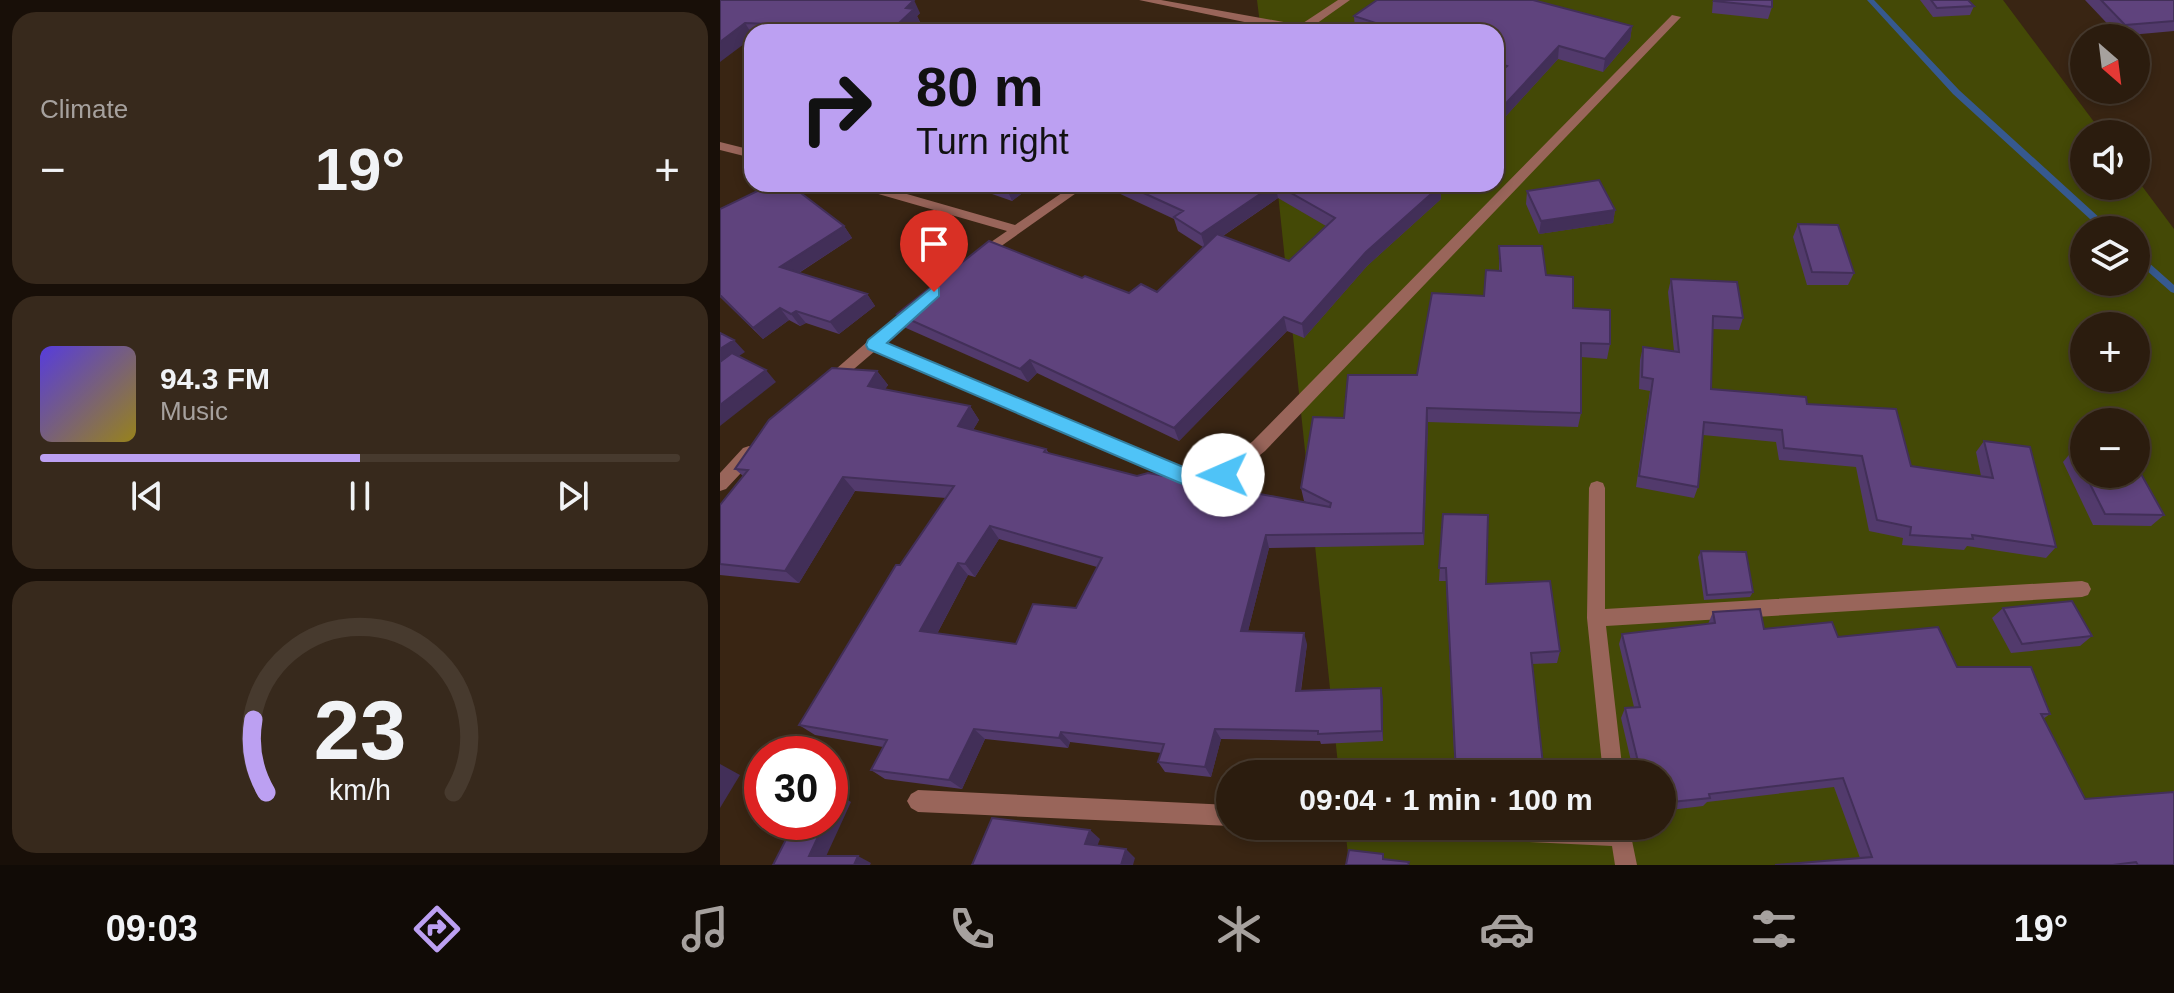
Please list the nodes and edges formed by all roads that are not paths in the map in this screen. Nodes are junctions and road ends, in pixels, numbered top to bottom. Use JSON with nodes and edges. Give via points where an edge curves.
{"nodes":[{"id":1,"x":1144,"y":0,"type":"edge"},
{"id":2,"x":1345,"y":0,"type":"edge"},
{"id":3,"x":1676,"y":17,"type":"dead end"},
{"id":4,"x":1269,"y":24,"type":"edge"},
{"id":5,"x":1309,"y":24,"type":"edge"},
{"id":6,"x":720,"y":146,"type":"edge"},
{"id":7,"x":744,"y":152,"type":"edge"},
{"id":8,"x":886,"y":192,"type":"edge"},
{"id":9,"x":1072,"y":192,"type":"edge"},
{"id":10,"x":1018,"y":230,"type":"junction"},
{"id":11,"x":966,"y":266,"type":"edge"},
{"id":12,"x":931,"y":295,"type":"edge"},
{"id":13,"x":874,"y":345,"type":"junction"},
{"id":14,"x":819,"y":390,"type":"edge"},
{"id":15,"x":764,"y":438,"type":"edge"},
{"id":16,"x":720,"y":484,"type":"edge"},
{"id":17,"x":1597,"y":488,"type":"dead end"},
{"id":18,"x":2082,"y":589,"type":"dead end"},
{"id":19,"x":1596,"y":618,"type":"junction"},
{"id":20,"x":1611,"y":760,"type":"edge"},
{"id":21,"x":918,"y":801,"type":"dead end"},
{"id":22,"x":1216,"y":815,"type":"edge"},
{"id":23,"x":1621,"y":840,"type":"edge"},
{"id":24,"x":1626,"y":865,"type":"edge"}],
"edges":[{"from":1,"to":4,"type":"street"},
{"from":2,"to":5,"type":"street"},
{"from":3,"to":13,"type":"street","via":[[1259,446],[1223,475],[1187,477]]},
{"from":6,"to":7,"type":"street"},
{"from":8,"to":10,"type":"street"},
{"from":9,"to":10,"type":"street"},
{"from":10,"to":11,"type":"street"},
{"from":12,"to":13,"type":"street"},
{"from":13,"to":14,"type":"street"},
{"from":15,"to":16,"type":"street"},
{"from":17,"to":19,"type":"street"},
{"from":18,"to":19,"type":"street"},
{"from":19,"to":20,"type":"street"},
{"from":21,"to":22,"type":"street"},
{"from":23,"to":24,"type":"street"}]}
